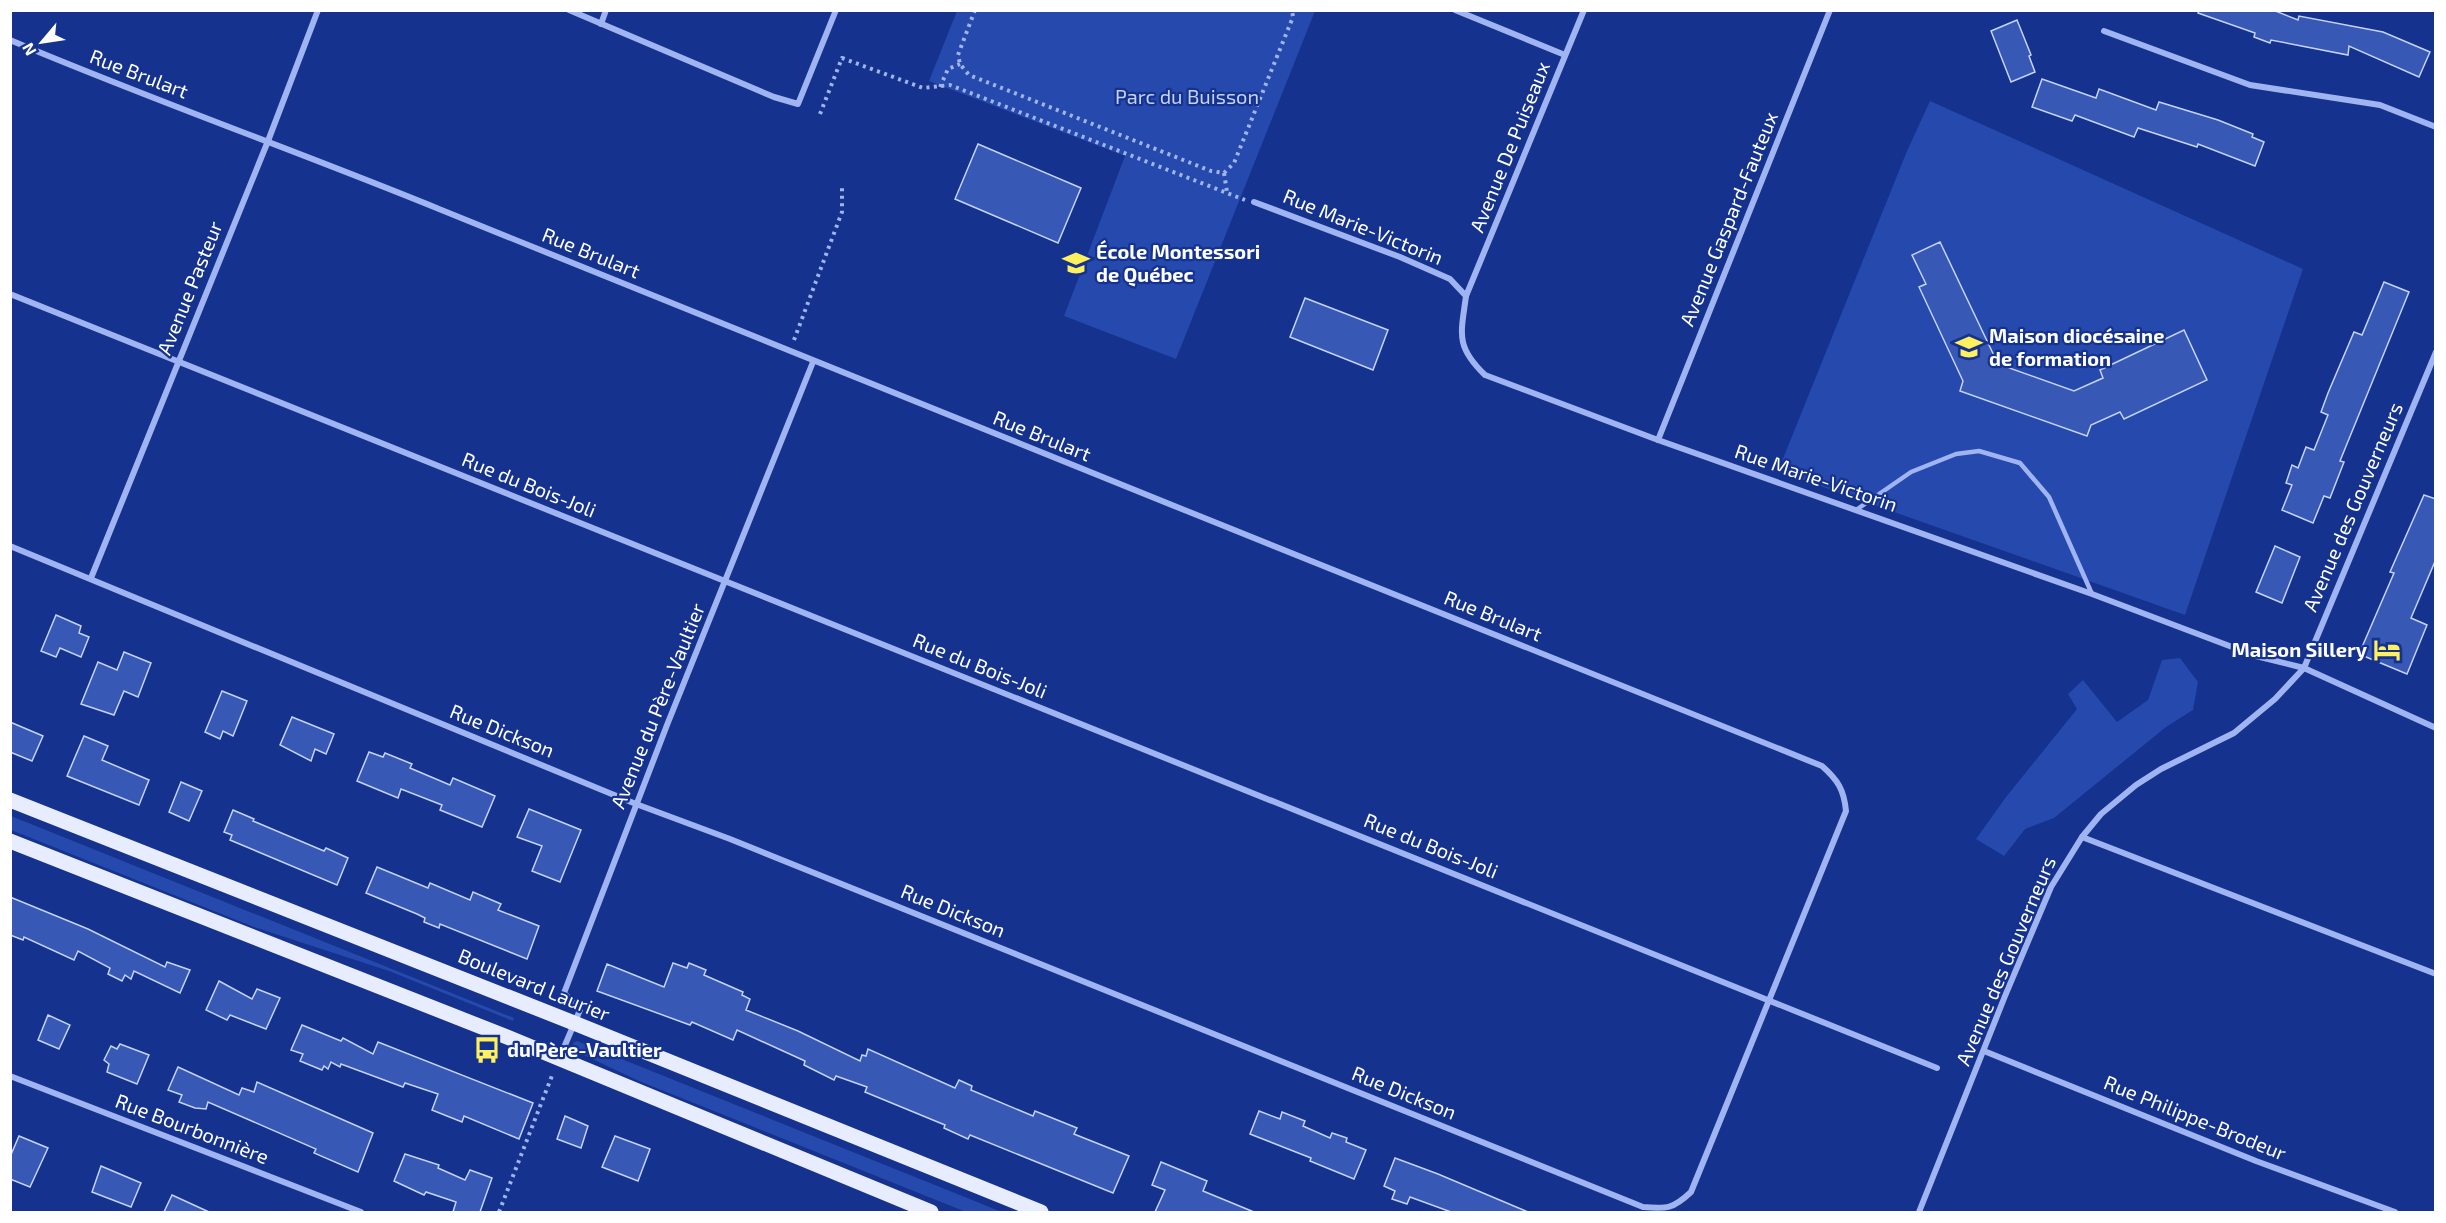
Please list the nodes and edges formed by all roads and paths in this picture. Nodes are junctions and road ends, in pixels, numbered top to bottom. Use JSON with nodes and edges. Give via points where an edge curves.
{"nodes":[{"id":1,"x":318,"y":10,"type":"edge"},
{"id":2,"x":569,"y":10,"type":"edge"},
{"id":3,"x":606,"y":10,"type":"edge"},
{"id":4,"x":836,"y":10,"type":"edge"},
{"id":5,"x":975,"y":10,"type":"edge"},
{"id":6,"x":1292,"y":10,"type":"edge"},
{"id":7,"x":1455,"y":10,"type":"edge"},
{"id":8,"x":1584,"y":10,"type":"edge"},
{"id":9,"x":1830,"y":10,"type":"edge"},
{"id":10,"x":601,"y":24,"type":"junction"},
{"id":11,"x":2104,"y":31,"type":"dead end"},
{"id":12,"x":10,"y":40,"type":"edge"},
{"id":13,"x":1565,"y":55,"type":"junction"},
{"id":14,"x":960,"y":64,"type":"junction"},
{"id":15,"x":940,"y":87,"type":"junction"},
{"id":16,"x":820,"y":114,"type":"dead end"},
{"id":17,"x":2436,"y":127,"type":"edge"},
{"id":18,"x":268,"y":141,"type":"junction"},
{"id":19,"x":1224,"y":173,"type":"junction"},
{"id":20,"x":842,"y":187,"type":"dead end"},
{"id":21,"x":1227,"y":193,"type":"junction"},
{"id":22,"x":1254,"y":202,"type":"joint"},
{"id":23,"x":10,"y":294,"type":"edge"},
{"id":24,"x":1466,"y":296,"type":"junction"},
{"id":25,"x":789,"y":352,"type":"junction"},
{"id":26,"x":2436,"y":352,"type":"edge"},
{"id":27,"x":178,"y":361,"type":"junction"},
{"id":28,"x":813,"y":362,"type":"junction"},
{"id":29,"x":1658,"y":440,"type":"junction"},
{"id":30,"x":1856,"y":510,"type":"junction"},
{"id":31,"x":10,"y":546,"type":"edge"},
{"id":32,"x":91,"y":578,"type":"junction"},
{"id":33,"x":725,"y":582,"type":"junction"},
{"id":34,"x":2092,"y":594,"type":"junction"},
{"id":35,"x":2304,"y":668,"type":"junction"},
{"id":36,"x":2436,"y":728,"type":"edge"},
{"id":37,"x":10,"y":800,"type":"edge"},
{"id":38,"x":636,"y":804,"type":"junction"},
{"id":39,"x":2082,"y":837,"type":"junction"},
{"id":40,"x":10,"y":841,"type":"edge"},
{"id":41,"x":2436,"y":974,"type":"edge"},
{"id":42,"x":1770,"y":1000,"type":"junction"},
{"id":43,"x":574,"y":1023,"type":"junction"},
{"id":44,"x":1984,"y":1052,"type":"junction"},
{"id":45,"x":559,"y":1059,"type":"junction"},
{"id":46,"x":1937,"y":1068,"type":"dead end"},
{"id":47,"x":10,"y":1076,"type":"edge"},
{"id":48,"x":361,"y":1212,"type":"edge"},
{"id":49,"x":499,"y":1212,"type":"edge"},
{"id":50,"x":931,"y":1212,"type":"edge"},
{"id":51,"x":1041,"y":1212,"type":"edge"},
{"id":52,"x":1919,"y":1212,"type":"edge"},
{"id":53,"x":2395,"y":1212,"type":"edge"}],
"edges":[{"from":1,"to":18,"type":"street","name":"Avenue Pasteur"},
{"from":2,"to":10,"type":"street"},
{"from":3,"to":10,"type":"street"},
{"from":4,"to":10,"type":"street","via":[[798,104]]},
{"from":5,"to":14,"type":"path","via":[[958,54]]},
{"from":6,"to":19,"type":"path","via":[[1293,17],[1233,163]]},
{"from":7,"to":13,"type":"street"},
{"from":8,"to":13,"type":"street","name":"Avenue De Puiseaux"},
{"from":9,"to":29,"type":"street","name":"Avenue Gaspard-Fauteux"},
{"from":11,"to":17,"type":"street","via":[[2250,85],[2380,105]]},
{"from":12,"to":18,"type":"street","name":"Rue Brulart"},
{"from":13,"to":24,"type":"street","name":"Avenue De Puiseaux"},
{"from":14,"to":15,"type":"path","via":[[948,69]]},
{"from":14,"to":19,"type":"path","via":[[969,75]]},
{"from":15,"to":16,"type":"path","via":[[922,88],[842,58]]},
{"from":15,"to":21,"type":"path","via":[[950,85]]},
{"from":18,"to":25,"type":"street","name":"Rue Brulart"},
{"from":18,"to":27,"type":"street","name":"Avenue Pasteur"},
{"from":19,"to":21,"type":"path"},
{"from":20,"to":25,"type":"path","via":[[843,212]]},
{"from":21,"to":22,"type":"path"},
{"from":22,"to":24,"type":"street","name":"Rue Marie-Victorin","via":[[1450,279]]},
{"from":23,"to":27,"type":"street","name":"Rue du Bois-Joli"},
{"from":24,"to":29,"type":"street","name":"Rue Marie-Victorin","via":[[1461,338],[1470,360],[1485,375]]},
{"from":25,"to":28,"type":"street","name":"Rue Brulart"},
{"from":26,"to":35,"type":"street","name":"Avenue des Gouverneurs"},
{"from":27,"to":32,"type":"street","name":"Avenue Pasteur"},
{"from":27,"to":33,"type":"street","name":"Rue du Bois-Joli"},
{"from":28,"to":33,"type":"street","name":"Avenue du Père-Vaultier"},
{"from":28,"to":42,"type":"street","name":"Rue Brulart","via":[[1822,766],[1844,792],[1846,811]]},
{"from":29,"to":30,"type":"street","name":"Rue Marie-Victorin"},
{"from":30,"to":34,"type":"street","name":"Rue Marie-Victorin"},
{"from":30,"to":34,"type":"lane","via":[[1911,472],[1956,454],[1979,451],[2020,463],[2049,497]]},
{"from":31,"to":32,"type":"street","name":"Rue Dickson"},
{"from":32,"to":38,"type":"street","name":"Rue Dickson"},
{"from":33,"to":38,"type":"street","name":"Avenue du Père-Vaultier"},
{"from":33,"to":42,"type":"street","name":"Rue du Bois-Joli"},
{"from":34,"to":35,"type":"street","name":"Rue Marie-Victorin","via":[[2256,656]]},
{"from":35,"to":36,"type":"street","name":"Rue Marie-Victorin"},
{"from":35,"to":39,"type":"street","name":"Avenue des Gouverneurs","via":[[2234,733],[2136,785],[2101,814]]},
{"from":37,"to":43,"type":"main road","name":"Boulevard Laurier"},
{"from":38,"to":42,"type":"street","name":"Rue Dickson","via":[[1643,1207],[1667,1209],[1691,1192]]},
{"from":38,"to":43,"type":"street","name":"Avenue du Père-Vaultier","via":[[564,993],[580,1010]]},
{"from":39,"to":41,"type":"street"},
{"from":39,"to":44,"type":"street","name":"Avenue des Gouverneurs","via":[[2051,887]]},
{"from":40,"to":45,"type":"main road"},
{"from":42,"to":46,"type":"street","name":"Rue du Bois-Joli"},
{"from":43,"to":45,"type":"street"},
{"from":43,"to":51,"type":"main road","name":"Boulevard Laurier"},
{"from":44,"to":52,"type":"street","name":"Avenue des Gouverneurs"},
{"from":44,"to":53,"type":"street","name":"Rue Philippe-Brodeur"},
{"from":45,"to":49,"type":"path"},
{"from":45,"to":50,"type":"main road"},
{"from":47,"to":48,"type":"street","name":"Rue Bourbonnière"}]}
